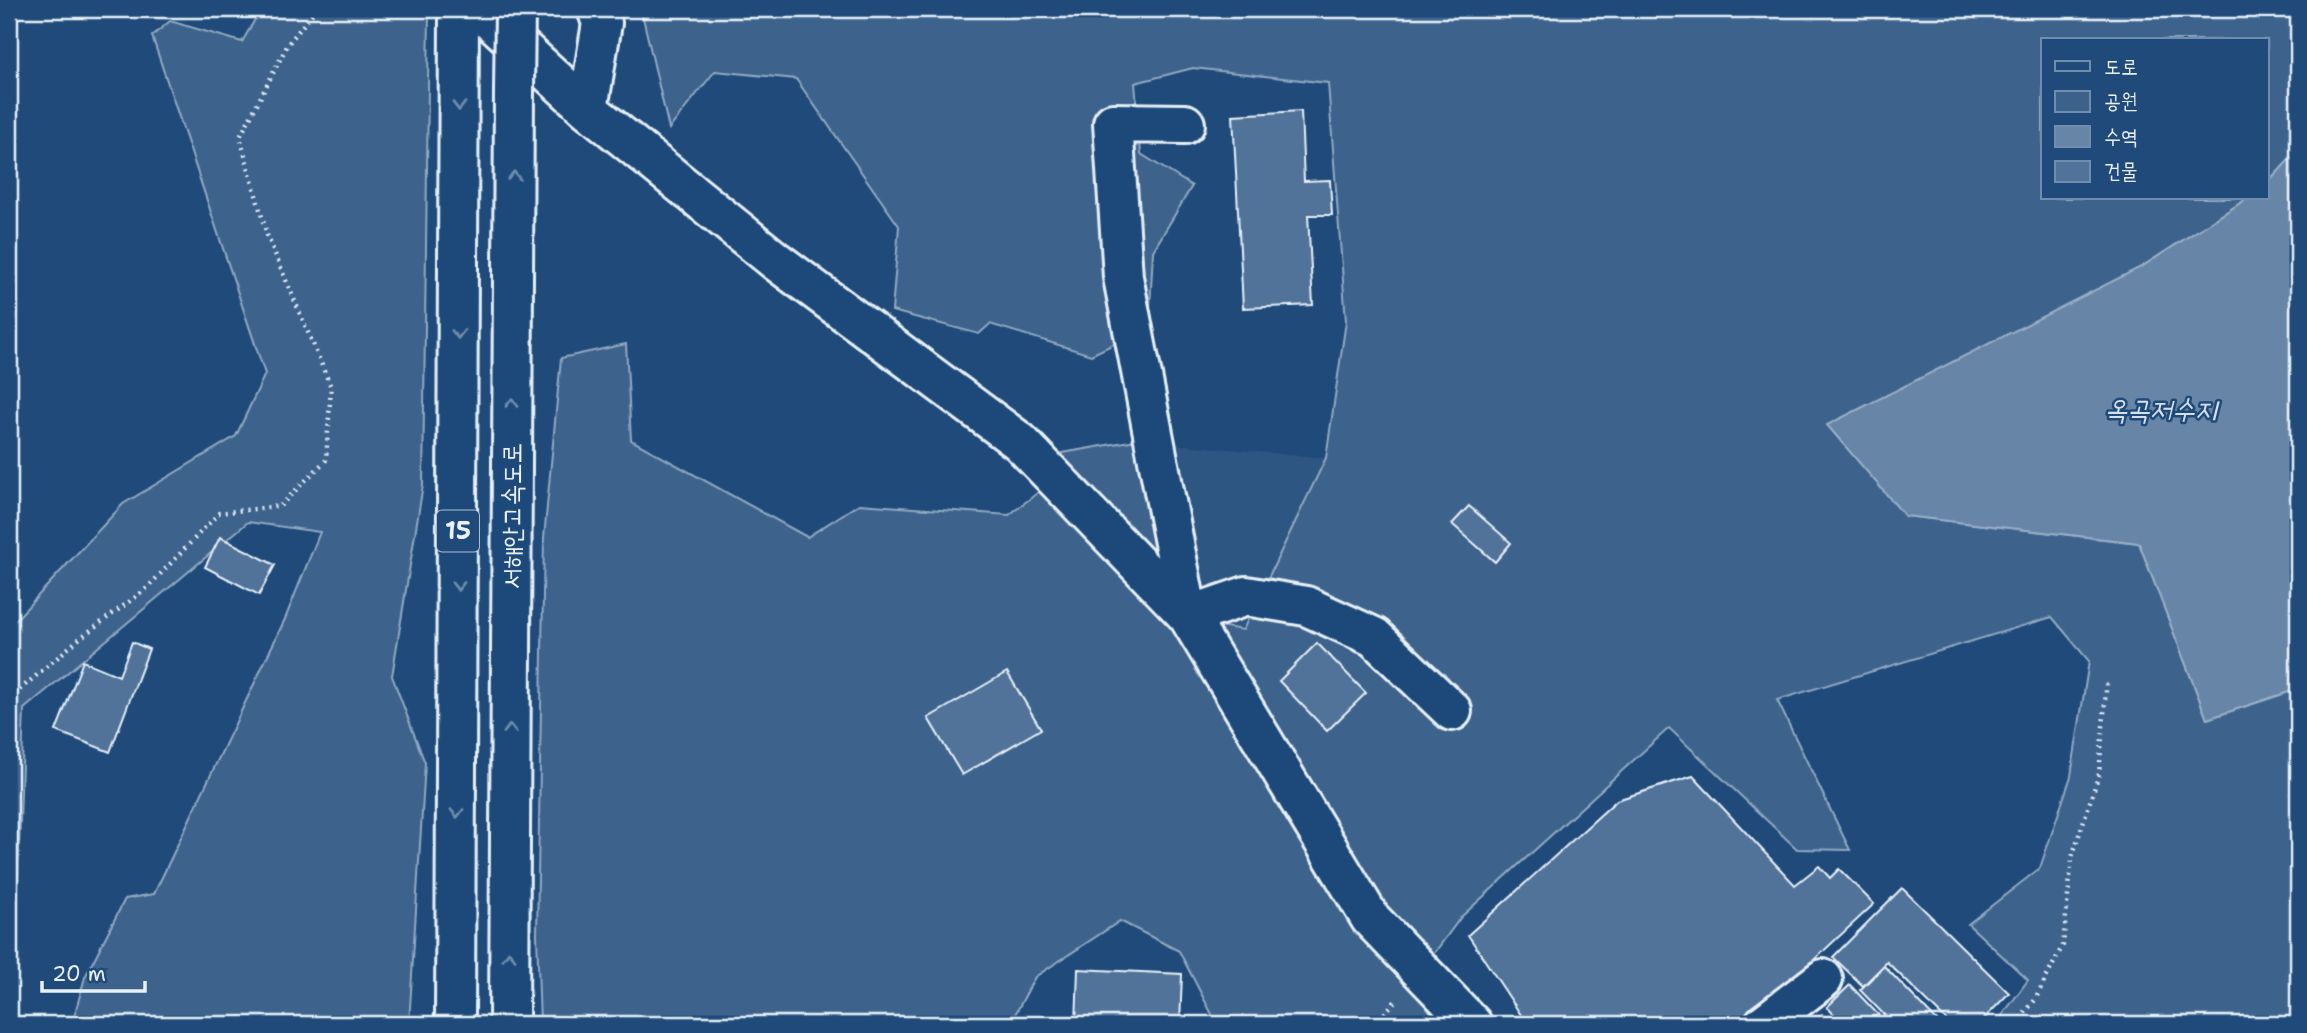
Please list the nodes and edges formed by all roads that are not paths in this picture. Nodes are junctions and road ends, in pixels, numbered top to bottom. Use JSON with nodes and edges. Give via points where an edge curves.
{"nodes":[{"id":1,"x":515,"y":9,"type":"edge"},
{"id":2,"x":597,"y":9,"type":"edge"},
{"id":3,"x":466,"y":19,"type":"edge"},
{"id":4,"x":588,"y":109,"type":"junction"},
{"id":5,"x":1185,"y":124,"type":"dead end"},
{"id":6,"x":1188,"y":616,"type":"junction"},
{"id":7,"x":1452,"y":711,"type":"dead end"},
{"id":8,"x":1824,"y":979,"type":"dead end"},
{"id":9,"x":455,"y":1024,"type":"edge"},
{"id":10,"x":509,"y":1024,"type":"edge"},
{"id":11,"x":1472,"y":1024,"type":"edge"},
{"id":12,"x":1764,"y":1024,"type":"edge"}],
"edges":[{"from":10,"to":1,"type":"main road","name":"서해안고속도로","number":"15","one_way":true,"bridge":true},
{"from":2,"to":4,"type":"main road","via":[[602,23]]},
{"from":3,"to":4,"type":"main road"},
{"from":3,"to":9,"type":"main road","name":"서해안고속도로","number":"15","one_way":true},
{"from":4,"to":6,"type":"main road","via":[[776,261],[1020,442]]},
{"from":5,"to":6,"type":"main road","via":[[1113,123],[1123,276]]},
{"from":6,"to":7,"type":"main road","via":[[1246,596],[1306,606],[1374,636]]},
{"from":6,"to":11,"type":"main road","via":[[1370,918]]},
{"from":8,"to":12,"type":"main road"}]}
